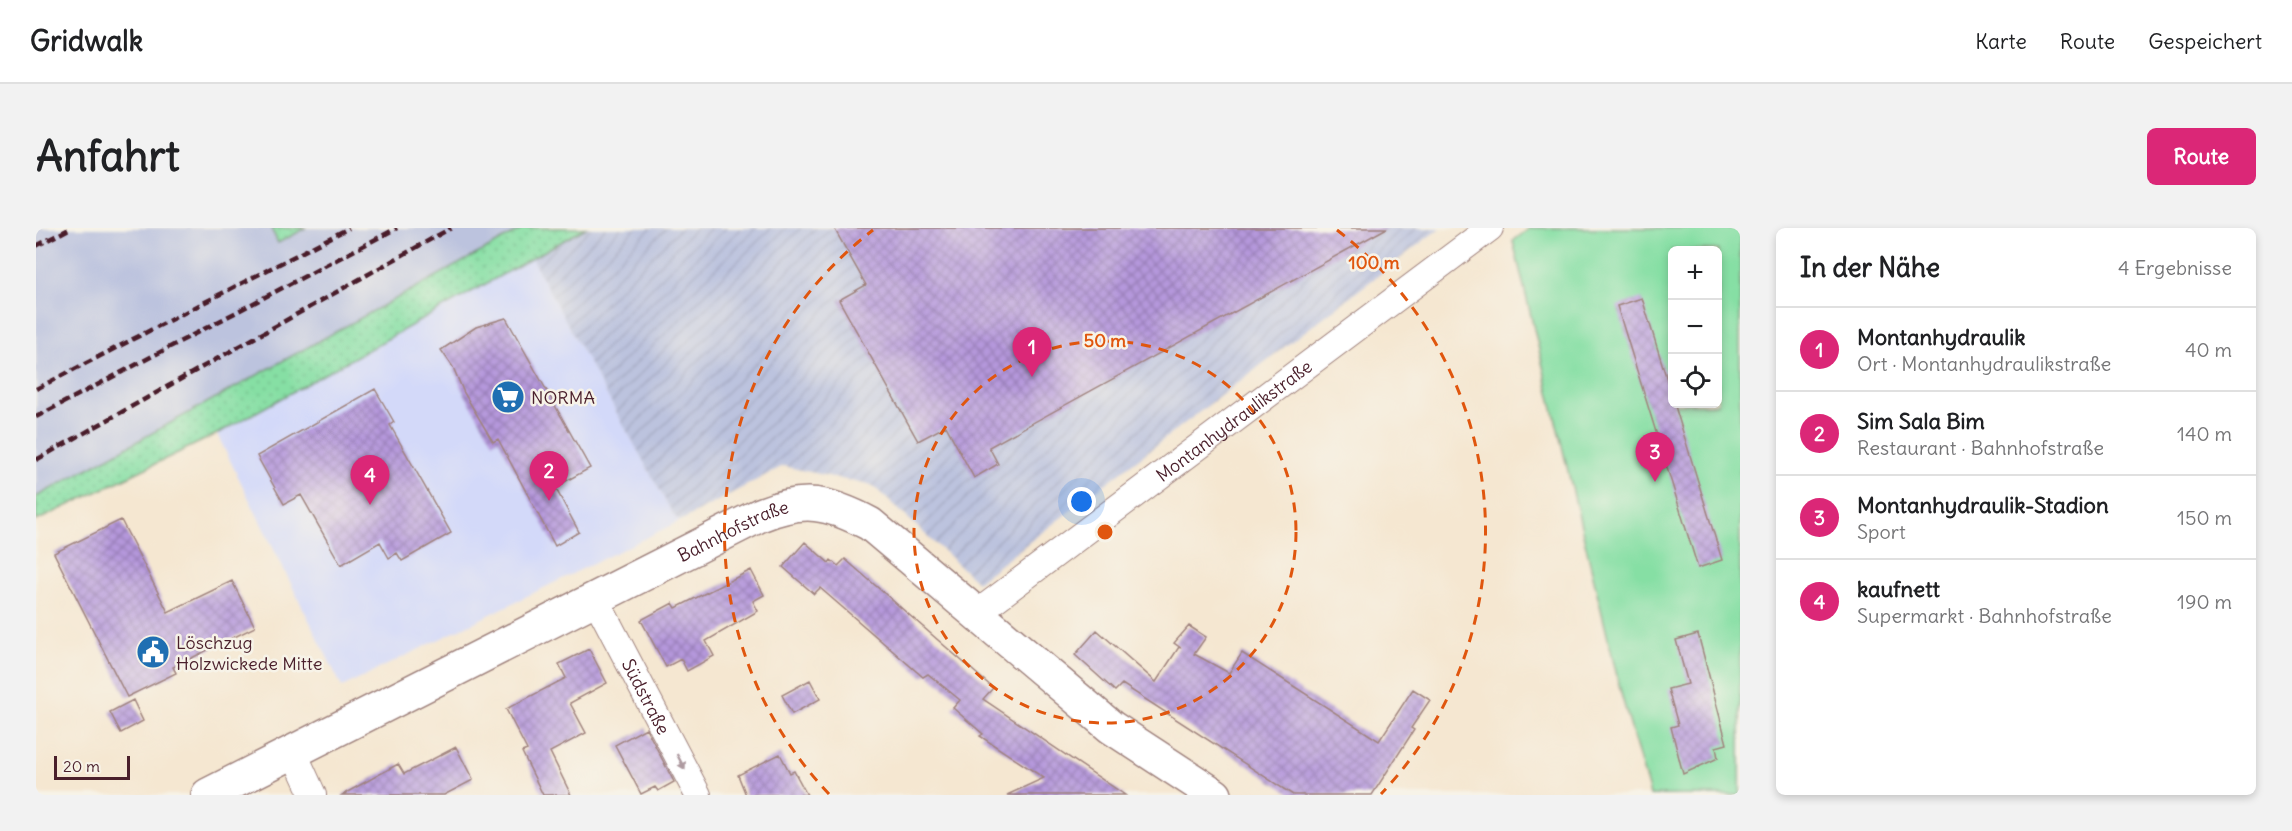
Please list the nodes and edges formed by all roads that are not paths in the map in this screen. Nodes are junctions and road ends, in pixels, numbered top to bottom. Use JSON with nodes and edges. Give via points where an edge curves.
{"nodes":[{"id":1,"x":1490,"y":228,"type":"edge"},
{"id":2,"x":595,"y":598,"type":"junction"},
{"id":3,"x":977,"y":613,"type":"junction"},
{"id":4,"x":293,"y":751,"type":"junction"},
{"id":5,"x":208,"y":795,"type":"edge"},
{"id":6,"x":313,"y":795,"type":"edge"},
{"id":7,"x":698,"y":795,"type":"edge"},
{"id":8,"x":1215,"y":795,"type":"edge"}],
"edges":[{"from":1,"to":3,"type":"street","name":"Montanhydraulikstraße"},
{"from":2,"to":3,"type":"main road","name":"Bahnhofstraße","via":[[759,515],[783,506],[811,503],[840,508],[870,524]]},
{"from":2,"to":4,"type":"main road","name":"Bahnhofstraße"},
{"from":2,"to":7,"type":"street","name":"Südstraße","one_way":true},
{"from":3,"to":8,"type":"main road","name":"Bahnhofstraße","via":[[1111,727]]},
{"from":4,"to":5,"type":"main road","name":"Bahnhofstraße"},
{"from":4,"to":6,"type":"street"}]}
